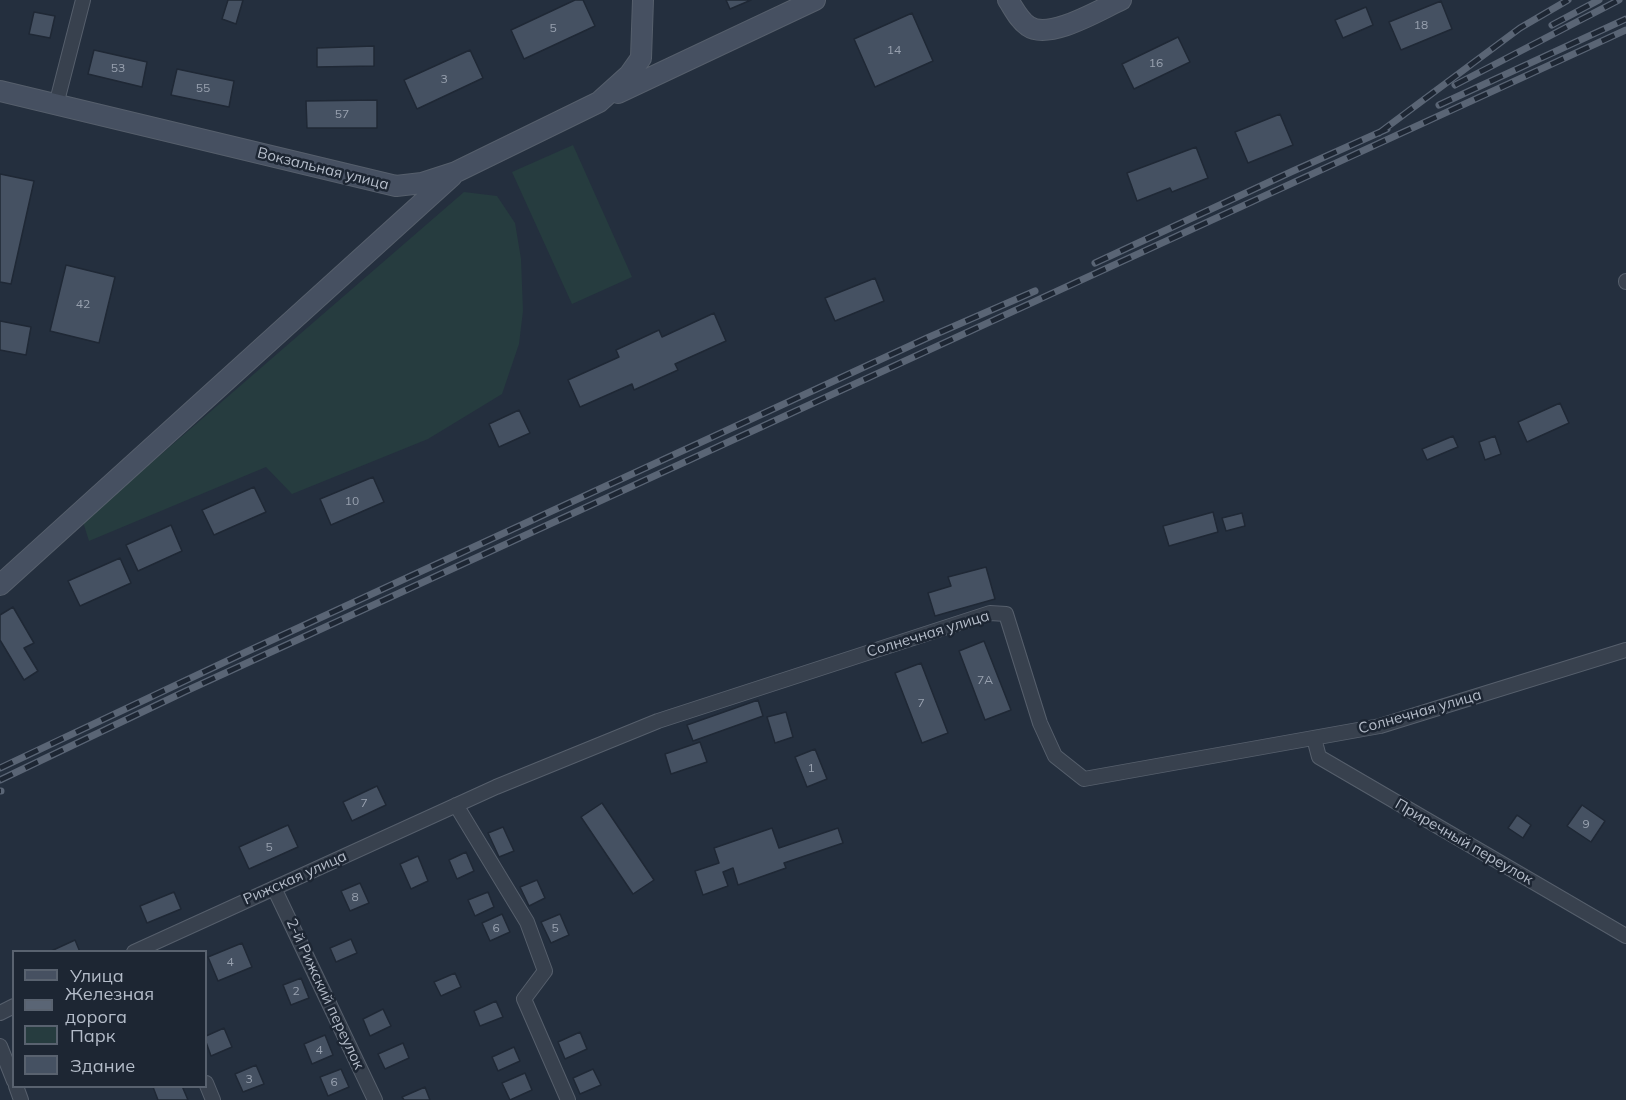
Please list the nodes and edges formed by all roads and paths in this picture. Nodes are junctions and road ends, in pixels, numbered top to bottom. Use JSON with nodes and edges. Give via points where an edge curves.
{"nodes":[{"id":1,"x":83,"y":0,"type":"edge"},
{"id":2,"x":815,"y":0,"type":"edge"},
{"id":3,"x":1008,"y":0,"type":"edge"},
{"id":4,"x":1121,"y":0,"type":"edge"},
{"id":5,"x":643,"y":6,"type":"edge"},
{"id":6,"x":678,"y":64,"type":"junction"},
{"id":7,"x":0,"y":91,"type":"edge"},
{"id":8,"x":599,"y":102,"type":"junction"},
{"id":9,"x":56,"y":105,"type":"junction"},
{"id":10,"x":456,"y":172,"type":"junction"},
{"id":11,"x":0,"y":585,"type":"edge"},
{"id":12,"x":1626,"y":650,"type":"edge"},
{"id":13,"x":1314,"y":738,"type":"junction"},
{"id":14,"x":456,"y":805,"type":"junction"},
{"id":15,"x":274,"y":888,"type":"junction"},
{"id":16,"x":1626,"y":936,"type":"edge"},
{"id":17,"x":143,"y":950,"type":"edge"},
{"id":18,"x":0,"y":1046,"type":"edge"},
{"id":19,"x":12,"y":1076,"type":"edge"},
{"id":20,"x":207,"y":1085,"type":"edge"},
{"id":21,"x":213,"y":1100,"type":"edge"},
{"id":22,"x":375,"y":1100,"type":"edge"},
{"id":23,"x":568,"y":1100,"type":"edge"}],
"edges":[{"from":1,"to":9,"type":"street"},
{"from":2,"to":6,"type":"street"},
{"from":3,"to":4,"type":"street","via":[[1018,16],[1036,30],[1060,27]]},
{"from":5,"to":6,"type":"street","via":[[652,57],[657,62]]},
{"from":5,"to":8,"type":"street","name":"Вокзальная улица","via":[[641,58],[629,75]]},
{"from":6,"to":8,"type":"street"},
{"from":7,"to":9,"type":"street","name":"Вокзальная улица"},
{"from":8,"to":10,"type":"street","name":"Вокзальная улица"},
{"from":9,"to":10,"type":"street","name":"Вокзальная улица","via":[[396,186]]},
{"from":10,"to":11,"type":"street"},
{"from":12,"to":13,"type":"street","name":"Солнечная улица","via":[[1380,726]]},
{"from":13,"to":14,"type":"street","name":"Солнечная улица","via":[[1084,779],[1055,756],[1040,723],[1006,614],[990,613],[658,721]]},
{"from":13,"to":16,"type":"street","name":"Приречный переулок","via":[[1319,757]]},
{"from":14,"to":15,"type":"street","name":"Рижская улица"},
{"from":14,"to":23,"type":"street","via":[[527,922],[545,971],[524,999]]},
{"from":15,"to":17,"type":"street","name":"Рижская улица"},
{"from":15,"to":22,"type":"street","name":"2-й Рижский переулок"},
{"from":18,"to":19,"type":"street"},
{"from":20,"to":21,"type":"street"}]}
